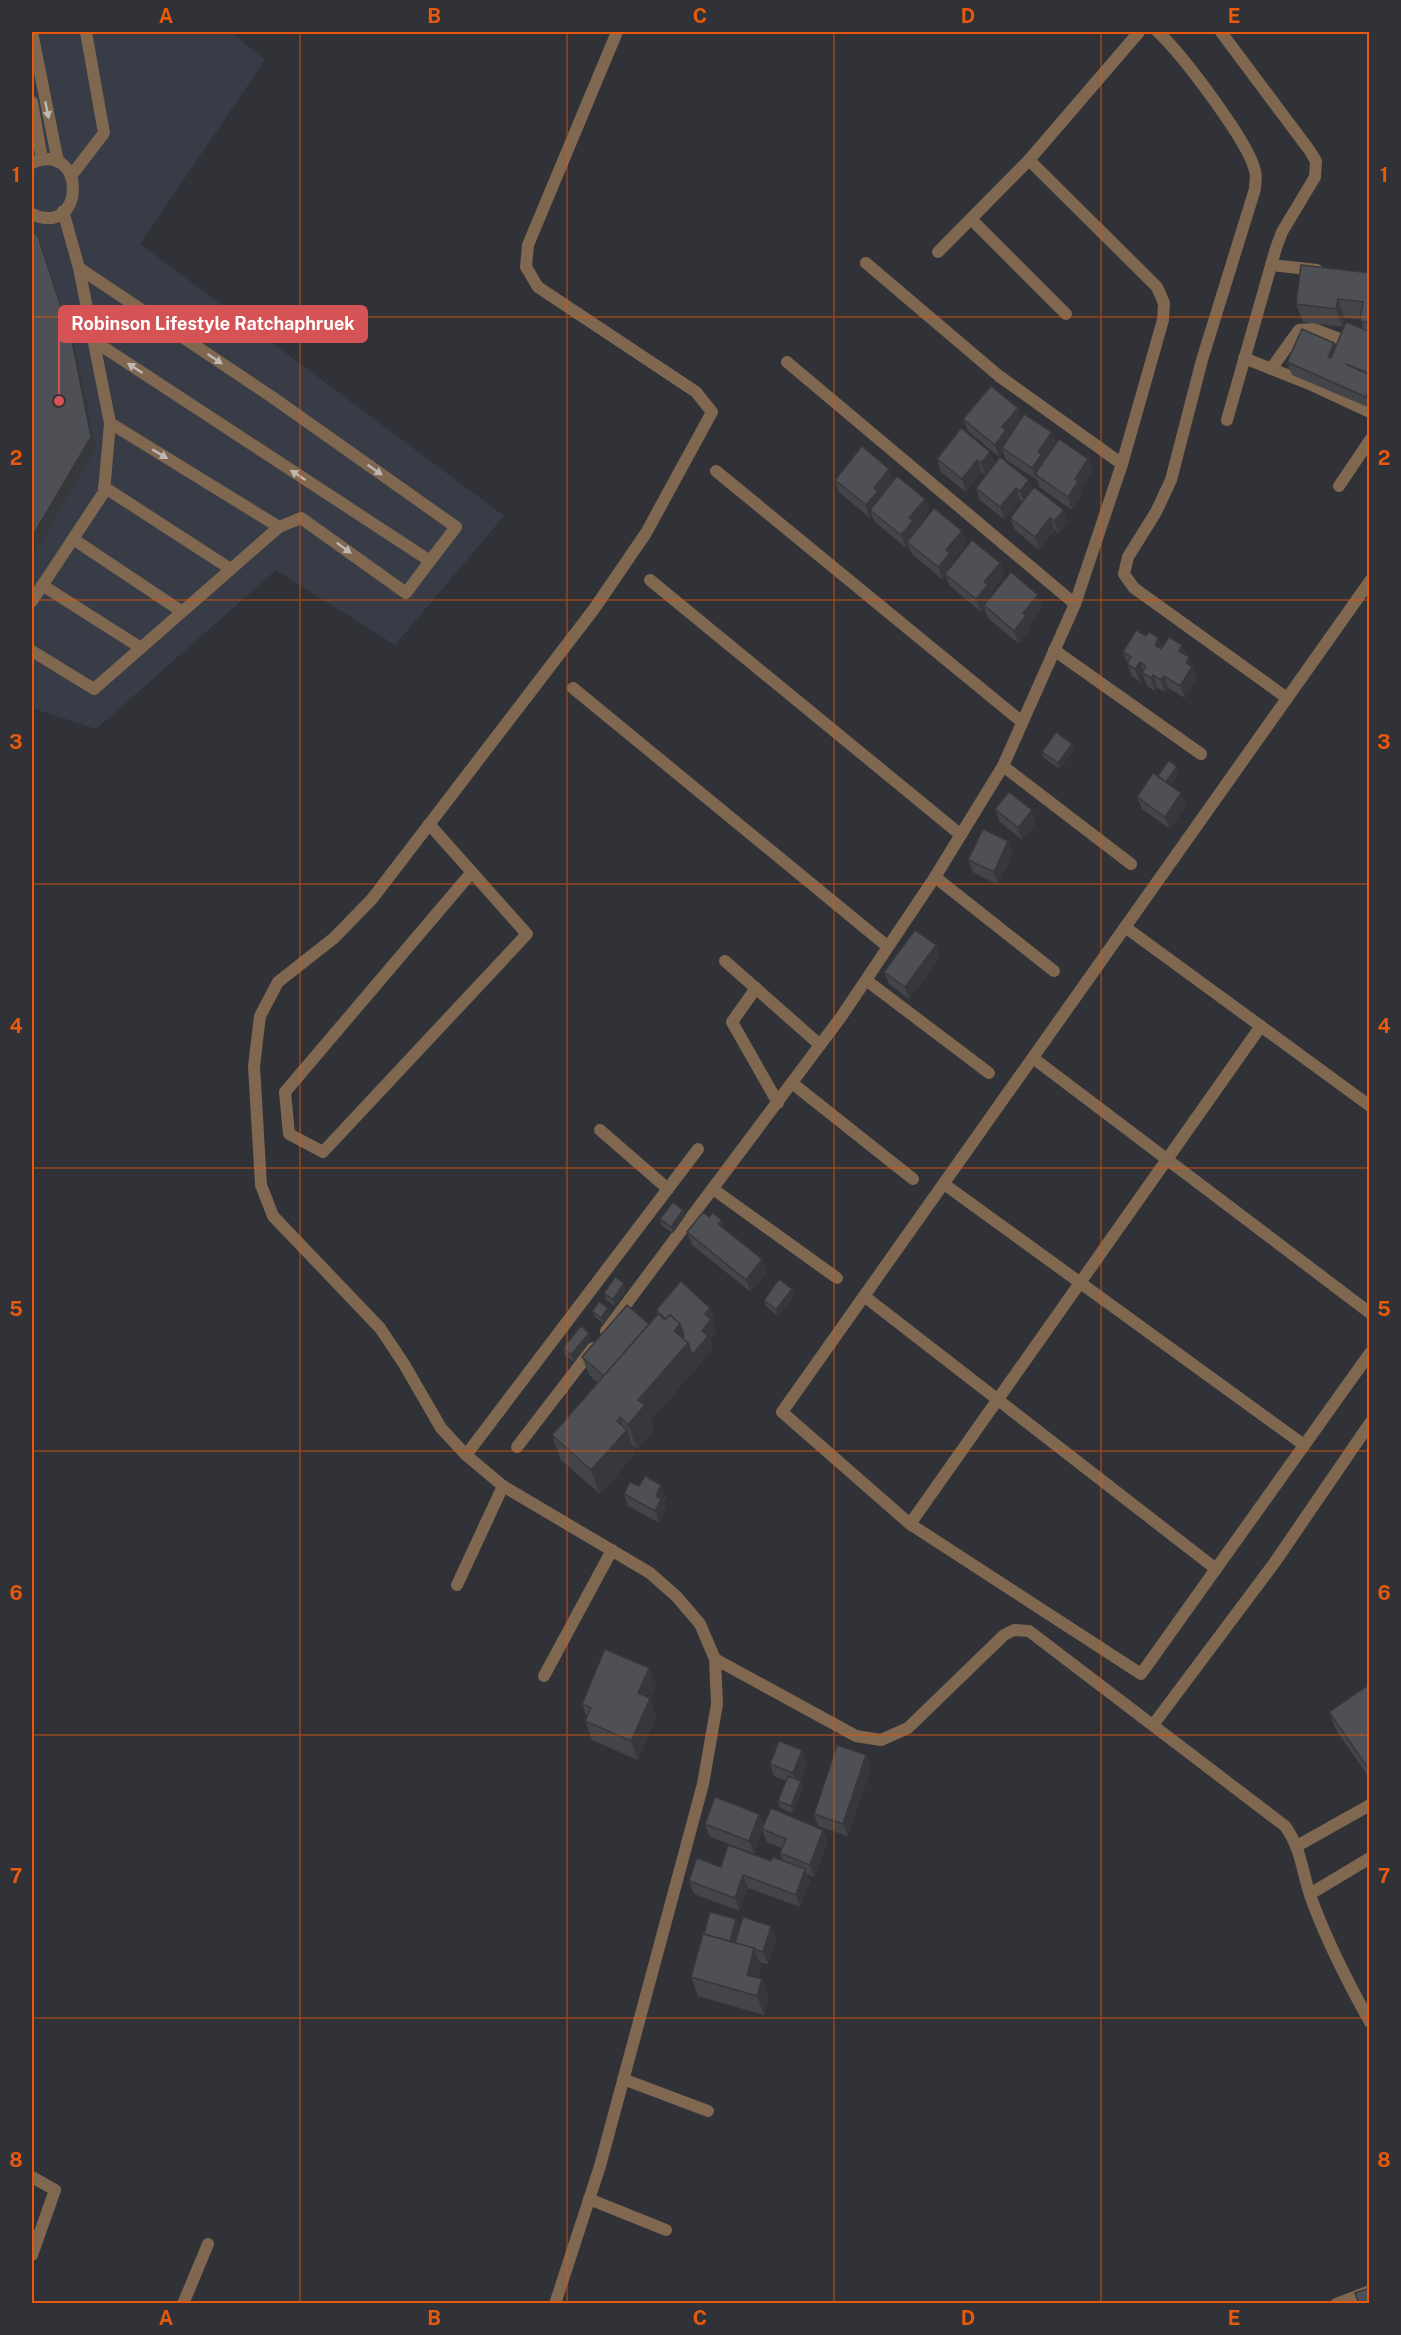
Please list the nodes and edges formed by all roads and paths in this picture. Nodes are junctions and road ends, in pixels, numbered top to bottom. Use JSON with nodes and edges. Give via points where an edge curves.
{"nodes":[{"id":1,"x":32,"y":32,"type":"edge"},
{"id":2,"x":86,"y":32,"type":"edge"},
{"id":3,"x":616,"y":32,"type":"edge"},
{"id":4,"x":1138,"y":32,"type":"edge"},
{"id":5,"x":1158,"y":32,"type":"edge"},
{"id":6,"x":1221,"y":32,"type":"edge"},
{"id":7,"x":32,"y":102,"type":"edge"},
{"id":8,"x":1029,"y":160,"type":"junction"},
{"id":9,"x":37,"y":161,"type":"edge"},
{"id":10,"x":58,"y":162,"type":"junction"},
{"id":11,"x":72,"y":176,"type":"junction"},
{"id":12,"x":63,"y":211,"type":"junction"},
{"id":13,"x":32,"y":214,"type":"edge"},
{"id":14,"x":971,"y":219,"type":"junction"},
{"id":15,"x":938,"y":252,"type":"dead end"},
{"id":16,"x":866,"y":263,"type":"dead end"},
{"id":17,"x":1271,"y":265,"type":"junction"},
{"id":18,"x":78,"y":268,"type":"junction"},
{"id":19,"x":1326,"y":271,"type":"edge"},
{"id":20,"x":1066,"y":314,"type":"dead end"},
{"id":21,"x":1341,"y":339,"type":"edge"},
{"id":22,"x":94,"y":341,"type":"junction"},
{"id":23,"x":1244,"y":358,"type":"junction"},
{"id":24,"x":787,"y":362,"type":"dead end"},
{"id":25,"x":1271,"y":369,"type":"junction"},
{"id":26,"x":1370,"y":412,"type":"edge"},
{"id":27,"x":1227,"y":420,"type":"dead end"},
{"id":28,"x":110,"y":423,"type":"junction"},
{"id":29,"x":1370,"y":440,"type":"edge"},
{"id":30,"x":1122,"y":464,"type":"junction"},
{"id":31,"x":716,"y":471,"type":"dead end"},
{"id":32,"x":1339,"y":486,"type":"dead end"},
{"id":33,"x":104,"y":487,"type":"junction"},
{"id":34,"x":279,"y":527,"type":"junction"},
{"id":35,"x":73,"y":539,"type":"junction"},
{"id":36,"x":430,"y":561,"type":"junction"},
{"id":37,"x":229,"y":568,"type":"junction"},
{"id":38,"x":650,"y":580,"type":"dead end"},
{"id":39,"x":1370,"y":581,"type":"edge"},
{"id":40,"x":42,"y":585,"type":"junction"},
{"id":41,"x":32,"y":601,"type":"edge"},
{"id":42,"x":1075,"y":604,"type":"junction"},
{"id":43,"x":181,"y":611,"type":"junction"},
{"id":44,"x":141,"y":648,"type":"junction"},
{"id":45,"x":1054,"y":650,"type":"junction"},
{"id":46,"x":32,"y":651,"type":"edge"},
{"id":47,"x":573,"y":688,"type":"dead end"},
{"id":48,"x":1287,"y":698,"type":"junction"},
{"id":49,"x":1022,"y":722,"type":"junction"},
{"id":50,"x":1202,"y":754,"type":"dead end"},
{"id":51,"x":1004,"y":766,"type":"junction"},
{"id":52,"x":429,"y":824,"type":"junction"},
{"id":53,"x":961,"y":834,"type":"junction"},
{"id":54,"x":1131,"y":864,"type":"dead end"},
{"id":55,"x":472,"y":872,"type":"junction"},
{"id":56,"x":935,"y":877,"type":"junction"},
{"id":57,"x":1125,"y":927,"type":"junction"},
{"id":58,"x":887,"y":946,"type":"junction"},
{"id":59,"x":725,"y":961,"type":"dead end"},
{"id":60,"x":1054,"y":971,"type":"dead end"},
{"id":61,"x":866,"y":980,"type":"junction"},
{"id":62,"x":756,"y":988,"type":"junction"},
{"id":63,"x":1261,"y":1026,"type":"junction"},
{"id":64,"x":820,"y":1046,"type":"junction"},
{"id":65,"x":1033,"y":1058,"type":"junction"},
{"id":66,"x":989,"y":1073,"type":"dead end"},
{"id":67,"x":792,"y":1083,"type":"junction"},
{"id":68,"x":778,"y":1103,"type":"junction"},
{"id":69,"x":1370,"y":1106,"type":"edge"},
{"id":70,"x":600,"y":1130,"type":"dead end"},
{"id":71,"x":698,"y":1149,"type":"dead end"},
{"id":72,"x":1167,"y":1160,"type":"junction"},
{"id":73,"x":914,"y":1179,"type":"dead end"},
{"id":74,"x":944,"y":1184,"type":"junction"},
{"id":75,"x":668,"y":1189,"type":"junction"},
{"id":76,"x":713,"y":1189,"type":"junction"},
{"id":77,"x":837,"y":1278,"type":"dead end"},
{"id":78,"x":1080,"y":1283,"type":"junction"},
{"id":79,"x":864,"y":1296,"type":"junction"},
{"id":80,"x":1370,"y":1313,"type":"edge"},
{"id":81,"x":1370,"y":1353,"type":"edge"},
{"id":82,"x":998,"y":1400,"type":"junction"},
{"id":83,"x":1370,"y":1423,"type":"edge"},
{"id":84,"x":1304,"y":1445,"type":"junction"},
{"id":85,"x":517,"y":1447,"type":"dead end"},
{"id":86,"x":466,"y":1455,"type":"junction"},
{"id":87,"x":503,"y":1486,"type":"junction"},
{"id":88,"x":910,"y":1524,"type":"junction"},
{"id":89,"x":612,"y":1550,"type":"junction"},
{"id":90,"x":1216,"y":1569,"type":"junction"},
{"id":91,"x":457,"y":1585,"type":"dead end"},
{"id":92,"x":715,"y":1659,"type":"junction"},
{"id":93,"x":544,"y":1676,"type":"dead end"},
{"id":94,"x":1153,"y":1725,"type":"junction"},
{"id":95,"x":1370,"y":1805,"type":"edge"},
{"id":96,"x":1297,"y":1846,"type":"junction"},
{"id":97,"x":1370,"y":1858,"type":"edge"},
{"id":98,"x":1310,"y":1894,"type":"junction"},
{"id":99,"x":1370,"y":2022,"type":"edge"},
{"id":100,"x":623,"y":2079,"type":"junction"},
{"id":101,"x":708,"y":2111,"type":"dead end"},
{"id":102,"x":32,"y":2177,"type":"edge"},
{"id":103,"x":589,"y":2199,"type":"junction"},
{"id":104,"x":666,"y":2230,"type":"dead end"},
{"id":105,"x":208,"y":2244,"type":"dead end"},
{"id":106,"x":32,"y":2255,"type":"edge"},
{"id":107,"x":1370,"y":2291,"type":"edge"},
{"id":108,"x":183,"y":2304,"type":"edge"},
{"id":109,"x":555,"y":2304,"type":"edge"},
{"id":110,"x":1336,"y":2304,"type":"edge"}],
"edges":[{"from":1,"to":10,"type":"street","one_way":true},
{"from":2,"to":11,"type":"street","via":[[105,132]]},
{"from":3,"to":52,"type":"street","via":[[528,245],[526,267],[538,287],[696,392],[712,412],[646,533],[594,609]]},
{"from":4,"to":8,"type":"street"},
{"from":5,"to":48,"type":"street","via":[[1181,55],[1246,149],[1256,171],[1256,189],[1202,360],[1170,480],[1128,558],[1124,574],[1134,588]]},
{"from":6,"to":17,"type":"street","via":[[1316,161],[1315,177],[1282,232]]},
{"from":7,"to":9,"type":"street"},
{"from":8,"to":14,"type":"street"},
{"from":8,"to":30,"type":"street","via":[[1157,287],[1164,303],[1163,320]]},
{"from":9,"to":10,"type":"street"},
{"from":10,"to":11,"type":"street"},
{"from":11,"to":12,"type":"street","via":[[74,195]]},
{"from":12,"to":13,"type":"street","via":[[47,218]]},
{"from":12,"to":18,"type":"street"},
{"from":14,"to":15,"type":"street"},
{"from":14,"to":20,"type":"street"},
{"from":16,"to":30,"type":"street","via":[[999,375]]},
{"from":17,"to":19,"type":"street"},
{"from":17,"to":23,"type":"street"},
{"from":18,"to":22,"type":"street"},
{"from":18,"to":36,"type":"street","one_way":true,"via":[[272,397],[456,527]]},
{"from":21,"to":25,"type":"street","via":[[1314,328],[1299,330]]},
{"from":22,"to":28,"type":"street"},
{"from":36,"to":22,"type":"street","one_way":true},
{"from":23,"to":25,"type":"street"},
{"from":23,"to":27,"type":"street"},
{"from":24,"to":42,"type":"street"},
{"from":25,"to":26,"type":"street"},
{"from":28,"to":33,"type":"street"},
{"from":28,"to":34,"type":"street","one_way":true},
{"from":29,"to":32,"type":"street"},
{"from":30,"to":42,"type":"street"},
{"from":31,"to":49,"type":"street"},
{"from":33,"to":35,"type":"street"},
{"from":33,"to":37,"type":"street"},
{"from":34,"to":36,"type":"street","one_way":true,"via":[[302,518],[406,593]]},
{"from":34,"to":37,"type":"street"},
{"from":35,"to":40,"type":"street"},
{"from":35,"to":43,"type":"street"},
{"from":37,"to":43,"type":"street"},
{"from":38,"to":53,"type":"street"},
{"from":39,"to":48,"type":"street"},
{"from":40,"to":41,"type":"street"},
{"from":40,"to":44,"type":"street"},
{"from":42,"to":45,"type":"street"},
{"from":43,"to":44,"type":"street"},
{"from":44,"to":46,"type":"street","via":[[94,689]]},
{"from":45,"to":49,"type":"street"},
{"from":45,"to":50,"type":"street"},
{"from":47,"to":58,"type":"street"},
{"from":48,"to":57,"type":"street"},
{"from":49,"to":51,"type":"street"},
{"from":51,"to":53,"type":"street"},
{"from":51,"to":54,"type":"street"},
{"from":52,"to":55,"type":"street"},
{"from":52,"to":86,"type":"street","via":[[364,907],[334,938],[278,982],[260,1016],[254,1066],[261,1185],[273,1216],[380,1328],[441,1428]]},
{"from":53,"to":56,"type":"street"},
{"from":55,"to":55,"type":"street","via":[[527,934],[323,1152],[289,1134],[285,1092]]},
{"from":56,"to":58,"type":"street"},
{"from":56,"to":60,"type":"street"},
{"from":57,"to":63,"type":"street"},
{"from":57,"to":65,"type":"street"},
{"from":58,"to":61,"type":"street"},
{"from":59,"to":62,"type":"street"},
{"from":61,"to":64,"type":"street"},
{"from":61,"to":66,"type":"street"},
{"from":62,"to":64,"type":"street"},
{"from":62,"to":68,"type":"street","via":[[732,1022]]},
{"from":63,"to":69,"type":"street"},
{"from":63,"to":72,"type":"street"},
{"from":64,"to":67,"type":"street"},
{"from":65,"to":72,"type":"street"},
{"from":65,"to":74,"type":"street"},
{"from":67,"to":68,"type":"street"},
{"from":67,"to":73,"type":"street"},
{"from":68,"to":76,"type":"street"},
{"from":70,"to":75,"type":"street"},
{"from":71,"to":75,"type":"street"},
{"from":72,"to":78,"type":"street"},
{"from":72,"to":80,"type":"street"},
{"from":74,"to":78,"type":"street"},
{"from":74,"to":79,"type":"street"},
{"from":75,"to":86,"type":"street"},
{"from":76,"to":77,"type":"street"},
{"from":76,"to":85,"type":"street"},
{"from":78,"to":82,"type":"street"},
{"from":78,"to":84,"type":"street"},
{"from":79,"to":82,"type":"street"},
{"from":79,"to":88,"type":"street","via":[[782,1412]]},
{"from":81,"to":84,"type":"street"},
{"from":82,"to":88,"type":"street"},
{"from":82,"to":90,"type":"street"},
{"from":83,"to":94,"type":"street","via":[[1275,1562]]},
{"from":84,"to":90,"type":"street"},
{"from":86,"to":87,"type":"street"},
{"from":87,"to":89,"type":"street"},
{"from":87,"to":91,"type":"street"},
{"from":88,"to":90,"type":"street","via":[[1141,1674]]},
{"from":89,"to":92,"type":"street","via":[[650,1573],[677,1597],[700,1624]]},
{"from":89,"to":93,"type":"street"},
{"from":92,"to":94,"type":"street","via":[[856,1736],[881,1740],[908,1728],[1004,1635],[1014,1630],[1029,1631]]},
{"from":92,"to":100,"type":"street","via":[[717,1704],[704,1784]]},
{"from":94,"to":96,"type":"street","via":[[1285,1826]]},
{"from":95,"to":96,"type":"street"},
{"from":96,"to":98,"type":"street"},
{"from":97,"to":98,"type":"street"},
{"from":98,"to":99,"type":"street","via":[[1329,1943]]},
{"from":100,"to":101,"type":"street"},
{"from":100,"to":103,"type":"street"},
{"from":102,"to":106,"type":"street","via":[[55,2190]]},
{"from":103,"to":104,"type":"street"},
{"from":103,"to":109,"type":"street"},
{"from":105,"to":108,"type":"street"},
{"from":107,"to":110,"type":"street"}]}
